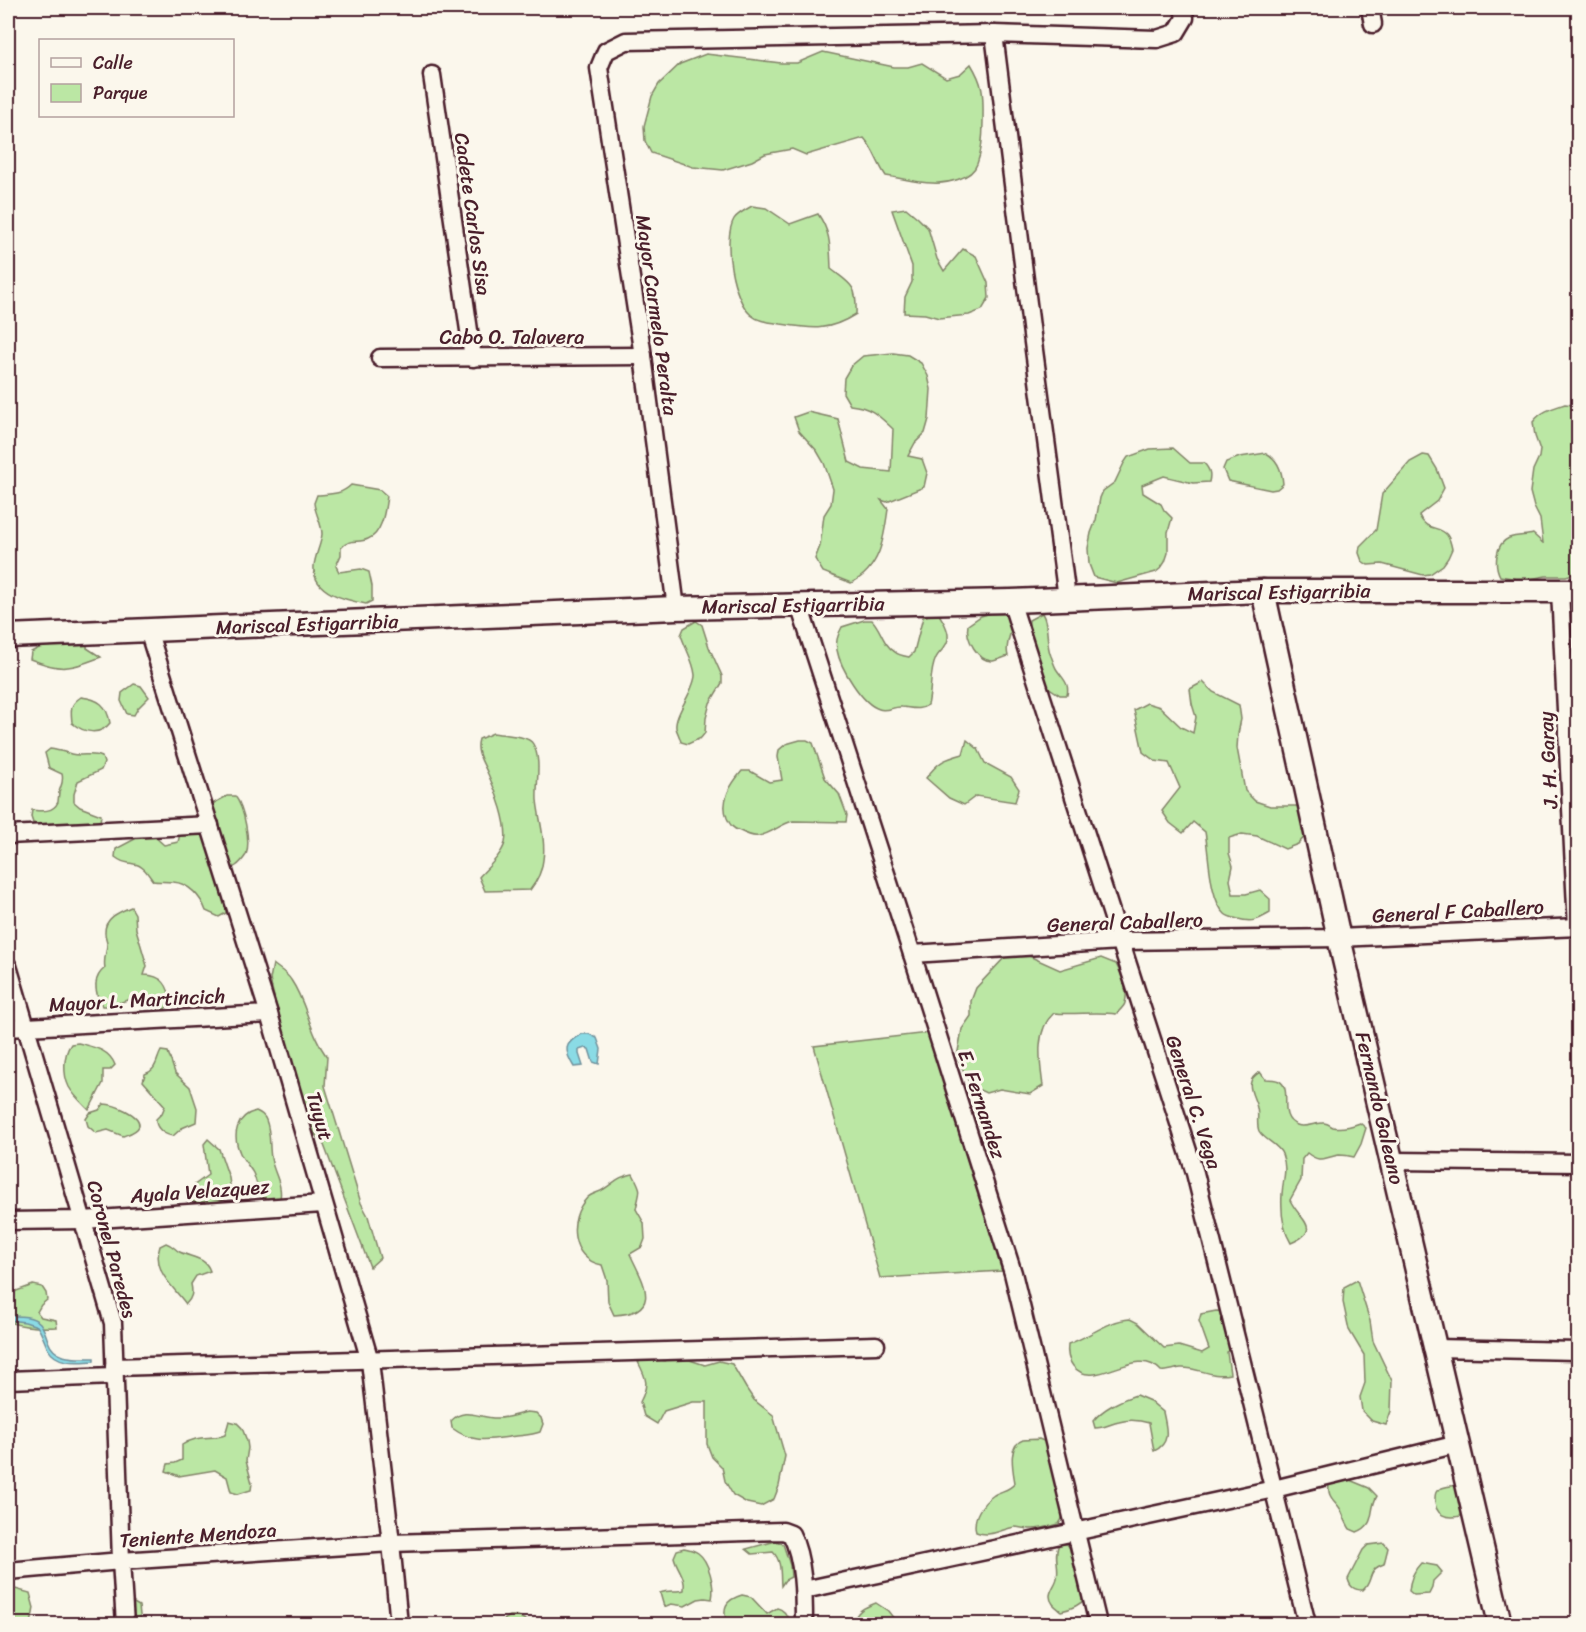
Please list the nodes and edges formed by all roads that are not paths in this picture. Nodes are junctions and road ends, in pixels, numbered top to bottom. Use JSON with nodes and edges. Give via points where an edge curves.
{"nodes":[{"id":1,"x":1183,"y":8,"type":"edge"},
{"id":2,"x":1370,"y":8,"type":"edge"},
{"id":3,"x":1373,"y":24,"type":"dead end"},
{"id":4,"x":994,"y":34,"type":"junction"},
{"id":5,"x":432,"y":75,"type":"dead end"},
{"id":6,"x":643,"y":356,"type":"junction"},
{"id":7,"x":380,"y":358,"type":"dead end"},
{"id":8,"x":473,"y":358,"type":"junction"},
{"id":9,"x":1263,"y":591,"type":"junction"},
{"id":10,"x":1569,"y":591,"type":"edge"},
{"id":11,"x":1067,"y":598,"type":"junction"},
{"id":12,"x":1011,"y":601,"type":"junction"},
{"id":13,"x":799,"y":604,"type":"junction"},
{"id":14,"x":676,"y":608,"type":"junction"},
{"id":15,"x":148,"y":630,"type":"junction"},
{"id":16,"x":8,"y":636,"type":"edge"},
{"id":17,"x":210,"y":825,"type":"junction"},
{"id":18,"x":8,"y":835,"type":"edge"},
{"id":19,"x":1578,"y":927,"type":"edge"},
{"id":20,"x":1340,"y":938,"type":"junction"},
{"id":21,"x":1120,"y":941,"type":"junction"},
{"id":22,"x":912,"y":954,"type":"junction"},
{"id":23,"x":8,"y":966,"type":"edge"},
{"id":24,"x":269,"y":1014,"type":"junction"},
{"id":25,"x":26,"y":1027,"type":"junction"},
{"id":26,"x":8,"y":1028,"type":"edge"},
{"id":27,"x":1393,"y":1161,"type":"junction"},
{"id":28,"x":1578,"y":1162,"type":"edge"},
{"id":29,"x":323,"y":1204,"type":"junction"},
{"id":30,"x":83,"y":1220,"type":"junction"},
{"id":31,"x":8,"y":1221,"type":"edge"},
{"id":32,"x":876,"y":1345,"type":"dead end"},
{"id":33,"x":1435,"y":1348,"type":"junction"},
{"id":34,"x":1578,"y":1351,"type":"edge"},
{"id":35,"x":370,"y":1361,"type":"junction"},
{"id":36,"x":114,"y":1372,"type":"junction"},
{"id":37,"x":8,"y":1380,"type":"edge"},
{"id":38,"x":1458,"y":1444,"type":"junction"},
{"id":39,"x":1274,"y":1489,"type":"junction"},
{"id":40,"x":1077,"y":1532,"type":"junction"},
{"id":41,"x":391,"y":1543,"type":"junction"},
{"id":42,"x":121,"y":1561,"type":"junction"},
{"id":43,"x":8,"y":1570,"type":"edge"},
{"id":44,"x":804,"y":1590,"type":"junction"},
{"id":45,"x":125,"y":1624,"type":"edge"},
{"id":46,"x":399,"y":1624,"type":"edge"},
{"id":47,"x":804,"y":1624,"type":"edge"},
{"id":48,"x":1098,"y":1624,"type":"edge"},
{"id":49,"x":1307,"y":1624,"type":"edge"},
{"id":50,"x":1500,"y":1624,"type":"edge"}],
"edges":[{"from":1,"to":4,"type":"street","via":[[1185,18],[1176,33],[1157,39]]},
{"from":2,"to":3,"type":"street"},
{"from":4,"to":6,"type":"street","name":"Mayor Carmelo Peralta","via":[[626,40],[606,51],[599,69]]},
{"from":4,"to":11,"type":"street"},
{"from":5,"to":8,"type":"street","name":"Cadete Carlos Sisa"},
{"from":6,"to":8,"type":"street","name":"Cabo O. Talavera"},
{"from":6,"to":14,"type":"street","name":"Mayor Carmelo Peralta"},
{"from":7,"to":8,"type":"street","name":"Cabo O. Talavera"},
{"from":9,"to":10,"type":"street","name":"Mariscal Estigarribia"},
{"from":9,"to":11,"type":"street","name":"Mariscal Estigarribia"},
{"from":9,"to":20,"type":"street","name":"Fernando Galeano"},
{"from":10,"to":19,"type":"street","name":"J. H. Garay"},
{"from":11,"to":12,"type":"street","name":"Mariscal Estigarribia"},
{"from":12,"to":13,"type":"street","name":"Mariscal Estigarribia"},
{"from":12,"to":21,"type":"street","name":"General C. Vega"},
{"from":13,"to":14,"type":"street","name":"Mariscal Estigarribia"},
{"from":13,"to":22,"type":"street","name":"E. Fernandez"},
{"from":14,"to":15,"type":"street","name":"Mariscal Estigarribia"},
{"from":15,"to":16,"type":"street","name":"Mariscal Estigarribia"},
{"from":15,"to":17,"type":"street","name":"Tuyut"},
{"from":17,"to":18,"type":"street"},
{"from":17,"to":24,"type":"street","name":"Tuyut"},
{"from":19,"to":20,"type":"street","name":"General F Caballero"},
{"from":20,"to":21,"type":"street","name":"General Caballero"},
{"from":20,"to":27,"type":"street","name":"Fernando Galeano"},
{"from":21,"to":22,"type":"street","name":"General Caballero"},
{"from":21,"to":39,"type":"street","name":"General C. Vega","via":[[1195,1173]]},
{"from":22,"to":40,"type":"street","name":"E. Fernandez","via":[[1013,1273]]},
{"from":23,"to":25,"type":"street","name":"Coronel Paredes"},
{"from":24,"to":25,"type":"street","name":"Mayor L. Martincich"},
{"from":24,"to":29,"type":"street","name":"Tuyut"},
{"from":25,"to":26,"type":"street","name":"Mayor L. Martincich"},
{"from":25,"to":30,"type":"street","name":"Coronel Paredes"},
{"from":27,"to":28,"type":"street"},
{"from":27,"to":33,"type":"street","name":"Fernando Galeano"},
{"from":29,"to":30,"type":"street","name":"Ayala Velazquez"},
{"from":29,"to":35,"type":"street","name":"Tuyut"},
{"from":30,"to":31,"type":"street","name":"Ayala Velazquez"},
{"from":30,"to":36,"type":"street","name":"Coronel Paredes","via":[[113,1323]]},
{"from":32,"to":35,"type":"street"},
{"from":33,"to":34,"type":"street"},
{"from":33,"to":38,"type":"street","name":"Fernando Galeano"},
{"from":35,"to":36,"type":"street"},
{"from":35,"to":41,"type":"street","name":"Tuyut"},
{"from":36,"to":37,"type":"street"},
{"from":36,"to":42,"type":"street","name":"Coronel Paredes"},
{"from":38,"to":39,"type":"street"},
{"from":38,"to":50,"type":"street","name":"Fernando Galeano"},
{"from":39,"to":40,"type":"street"},
{"from":39,"to":49,"type":"street","name":"General C. Vega"},
{"from":40,"to":44,"type":"street"},
{"from":40,"to":48,"type":"street","name":"E. Fernandez"},
{"from":41,"to":42,"type":"street","name":"Teniente Mendoza"},
{"from":41,"to":44,"type":"street","name":"Teniente Mendoza","via":[[783,1531],[791,1534],[795,1542]]},
{"from":41,"to":46,"type":"street","name":"Tuyut"},
{"from":42,"to":43,"type":"street","name":"Teniente Mendoza"},
{"from":42,"to":45,"type":"street","name":"Coronel Paredes"},
{"from":44,"to":47,"type":"street","name":"Teniente Mendoza"}]}
